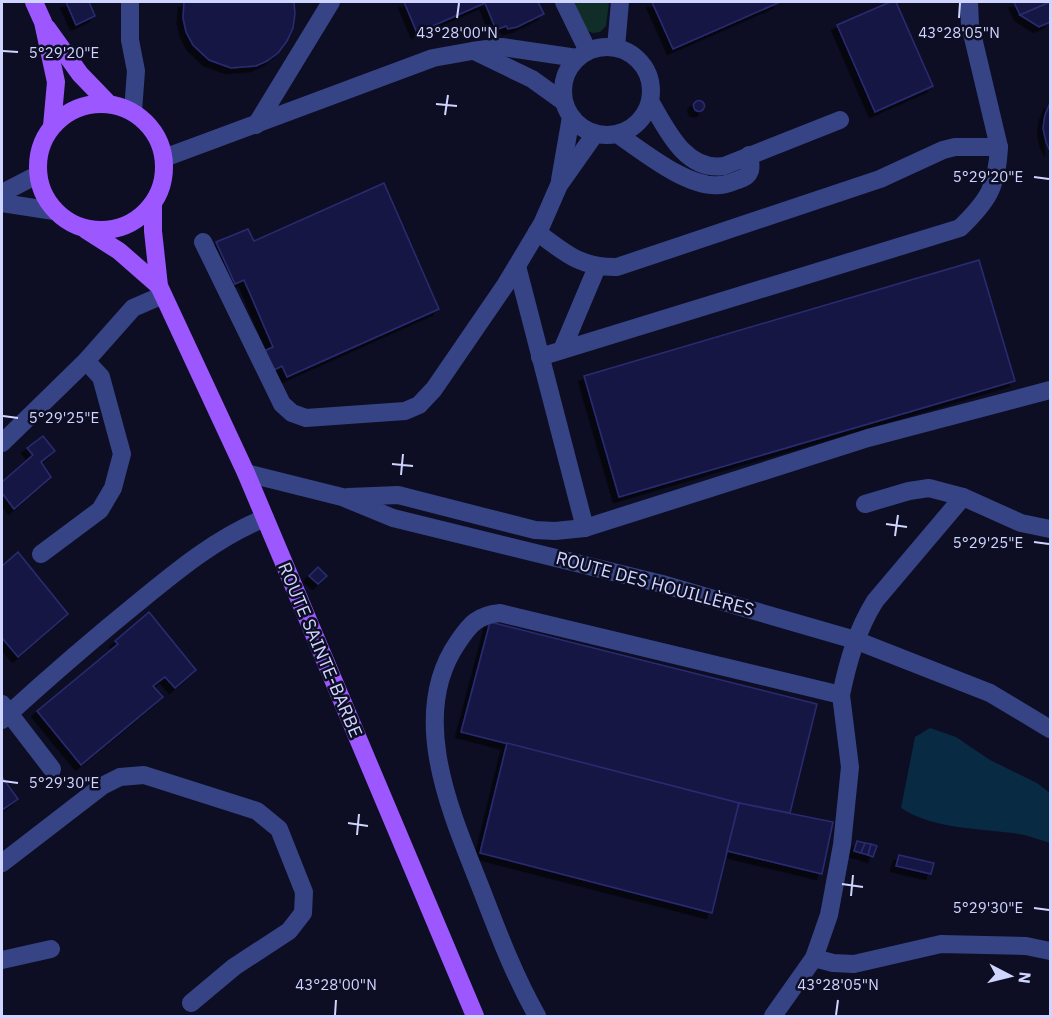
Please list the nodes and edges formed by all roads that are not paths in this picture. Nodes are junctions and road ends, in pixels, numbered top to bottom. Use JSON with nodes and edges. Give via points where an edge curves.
{"nodes":[{"id":1,"x":34,"y":2,"type":"edge"},
{"id":2,"x":130,"y":2,"type":"edge"},
{"id":3,"x":332,"y":2,"type":"edge"},
{"id":4,"x":564,"y":2,"type":"edge"},
{"id":5,"x":620,"y":2,"type":"edge"},
{"id":6,"x":969,"y":2,"type":"edge"},
{"id":7,"x":43,"y":22,"type":"junction"},
{"id":8,"x":616,"y":47,"type":"junction"},
{"id":9,"x":472,"y":51,"type":"junction"},
{"id":10,"x":582,"y":54,"type":"junction"},
{"id":11,"x":650,"y":101,"type":"junction"},
{"id":12,"x":108,"y":103,"type":"junction"},
{"id":13,"x":567,"y":110,"type":"junction"},
{"id":14,"x":133,"y":111,"type":"junction"},
{"id":15,"x":840,"y":120,"type":"dead end"},
{"id":16,"x":256,"y":125,"type":"junction"},
{"id":17,"x":52,"y":126,"type":"junction"},
{"id":18,"x":595,"y":134,"type":"junction"},
{"id":19,"x":617,"y":134,"type":"junction"},
{"id":20,"x":999,"y":147,"type":"junction"},
{"id":21,"x":749,"y":155,"type":"junction"},
{"id":22,"x":164,"y":158,"type":"junction"},
{"id":23,"x":38,"y":175,"type":"junction"},
{"id":24,"x":560,"y":185,"type":"junction"},
{"id":25,"x":2,"y":193,"type":"edge"},
{"id":26,"x":2,"y":203,"type":"edge"},
{"id":27,"x":153,"y":203,"type":"junction"},
{"id":28,"x":54,"y":211,"type":"junction"},
{"id":29,"x":82,"y":228,"type":"junction"},
{"id":30,"x":537,"y":232,"type":"junction"},
{"id":31,"x":203,"y":242,"type":"dead end"},
{"id":32,"x":517,"y":266,"type":"junction"},
{"id":33,"x":597,"y":267,"type":"junction"},
{"id":34,"x":161,"y":291,"type":"junction"},
{"id":35,"x":562,"y":350,"type":"junction"},
{"id":36,"x":540,"y":357,"type":"junction"},
{"id":37,"x":86,"y":361,"type":"junction"},
{"id":38,"x":1050,"y":390,"type":"edge"},
{"id":39,"x":2,"y":442,"type":"edge"},
{"id":40,"x":246,"y":473,"type":"junction"},
{"id":41,"x":342,"y":497,"type":"junction"},
{"id":42,"x":963,"y":497,"type":"junction"},
{"id":43,"x":865,"y":504,"type":"dead end"},
{"id":44,"x":265,"y":518,"type":"junction"},
{"id":45,"x":585,"y":528,"type":"junction"},
{"id":46,"x":1050,"y":529,"type":"edge"},
{"id":47,"x":41,"y":554,"type":"dead end"},
{"id":48,"x":855,"y":640,"type":"junction"},
{"id":49,"x":841,"y":695,"type":"junction"},
{"id":50,"x":4,"y":712,"type":"edge"},
{"id":51,"x":1050,"y":729,"type":"edge"},
{"id":52,"x":52,"y":768,"type":"dead end"},
{"id":53,"x":2,"y":863,"type":"edge"},
{"id":54,"x":51,"y":949,"type":"dead end"},
{"id":55,"x":1050,"y":951,"type":"edge"},
{"id":56,"x":814,"y":958,"type":"junction"},
{"id":57,"x":2,"y":960,"type":"edge"},
{"id":58,"x":191,"y":1003,"type":"dead end"},
{"id":59,"x":475,"y":1017,"type":"edge"},
{"id":60,"x":537,"y":1017,"type":"edge"},
{"id":61,"x":773,"y":1017,"type":"edge"}],
"edges":[{"from":1,"to":7,"type":"main road"},
{"from":2,"to":14,"type":"street","via":[[130,40],[136,71]]},
{"from":3,"to":16,"type":"street"},
{"from":4,"to":10,"type":"street"},
{"from":5,"to":8,"type":"street"},
{"from":6,"to":20,"type":"street","via":[[970,25]]},
{"from":7,"to":12,"type":"main road","via":[[80,74]]},
{"from":7,"to":17,"type":"main road","via":[[56,82]]},
{"from":8,"to":10,"type":"street","via":[[601,46]]},
{"from":8,"to":11,"type":"street","via":[[634,56],[648,73]]},
{"from":9,"to":10,"type":"street","via":[[502,47]]},
{"from":9,"to":13,"type":"street","via":[[532,78]]},
{"from":9,"to":16,"type":"street","via":[[434,58]]},
{"from":10,"to":13,"type":"street","via":[[564,78],[562,90]]},
{"from":11,"to":19,"type":"street","via":[[639,122]]},
{"from":11,"to":21,"type":"street","via":[[674,142],[695,160],[715,167]]},
{"from":12,"to":14,"type":"main road"},
{"from":12,"to":17,"type":"main road","via":[[78,107]]},
{"from":13,"to":18,"type":"street","via":[[582,128]]},
{"from":13,"to":24,"type":"street"},
{"from":14,"to":22,"type":"main road","via":[[159,139]]},
{"from":15,"to":21,"type":"street"},
{"from":16,"to":22,"type":"street"},
{"from":17,"to":23,"type":"main road","via":[[42,143]]},
{"from":18,"to":19,"type":"street"},
{"from":18,"to":24,"type":"street"},
{"from":19,"to":21,"type":"street","via":[[680,174],[708,184],[745,178],[752,166]]},
{"from":20,"to":33,"type":"street","via":[[942,150],[880,179],[617,267]]},
{"from":20,"to":35,"type":"street","via":[[998,171],[990,194],[960,228]]},
{"from":22,"to":27,"type":"main road","via":[[163,182]]},
{"from":23,"to":25,"type":"street"},
{"from":23,"to":28,"type":"main road","via":[[39,189]]},
{"from":24,"to":30,"type":"street"},
{"from":26,"to":28,"type":"street"},
{"from":27,"to":29,"type":"main road","via":[[139,218],[121,227]]},
{"from":27,"to":34,"type":"main road","name":"ROUTE SAINTE-BARBE"},
{"from":28,"to":29,"type":"main road"},
{"from":29,"to":34,"type":"main road","name":"ROUTE SAINTE-BARBE","via":[[119,251]]},
{"from":30,"to":32,"type":"street"},
{"from":30,"to":33,"type":"street","via":[[570,257]]},
{"from":31,"to":32,"type":"street","via":[[282,404],[306,418],[405,411],[419,405],[434,389]]},
{"from":32,"to":36,"type":"street"},
{"from":33,"to":35,"type":"street"},
{"from":34,"to":37,"type":"street","via":[[134,308]]},
{"from":34,"to":40,"type":"main road","name":"ROUTE SAINTE-BARBE"},
{"from":35,"to":36,"type":"street"},
{"from":36,"to":45,"type":"street"},
{"from":37,"to":39,"type":"street"},
{"from":37,"to":47,"type":"street","via":[[101,377],[122,454],[114,488],[100,510]]},
{"from":38,"to":45,"type":"street","via":[[868,438]]},
{"from":40,"to":41,"type":"street","name":"ROUTE DES HOUILLÈRES"},
{"from":40,"to":44,"type":"main road","name":"ROUTE SAINTE-BARBE"},
{"from":41,"to":45,"type":"street","via":[[398,495],[535,530]]},
{"from":41,"to":48,"type":"street","name":"ROUTE DES HOUILLÈRES","via":[[393,518],[662,584]]},
{"from":42,"to":43,"type":"street","via":[[929,488]]},
{"from":42,"to":46,"type":"street","via":[[1021,523]]},
{"from":42,"to":48,"type":"street","via":[[875,600]]},
{"from":44,"to":50,"type":"street","via":[[222,539],[175,572]]},
{"from":44,"to":59,"type":"main road","name":"ROUTE SAINTE-BARBE"},
{"from":48,"to":49,"type":"street"},
{"from":48,"to":51,"type":"street","name":"ROUTE DES HOUILLÈRES","via":[[990,693]]},
{"from":49,"to":56,"type":"street","via":[[850,767],[842,845],[830,915]]},
{"from":49,"to":60,"type":"street","via":[[500,613],[484,615],[466,630],[448,657],[436,691],[435,746],[448,805],[516,980]]},
{"from":50,"to":52,"type":"street"},
{"from":53,"to":58,"type":"street","via":[[102,786],[120,777],[144,775],[257,811],[279,829],[304,892],[303,913],[289,931],[234,967]]},
{"from":54,"to":57,"type":"street"},
{"from":55,"to":56,"type":"street","via":[[1026,946],[941,944],[854,964]]},
{"from":56,"to":61,"type":"street"}]}
